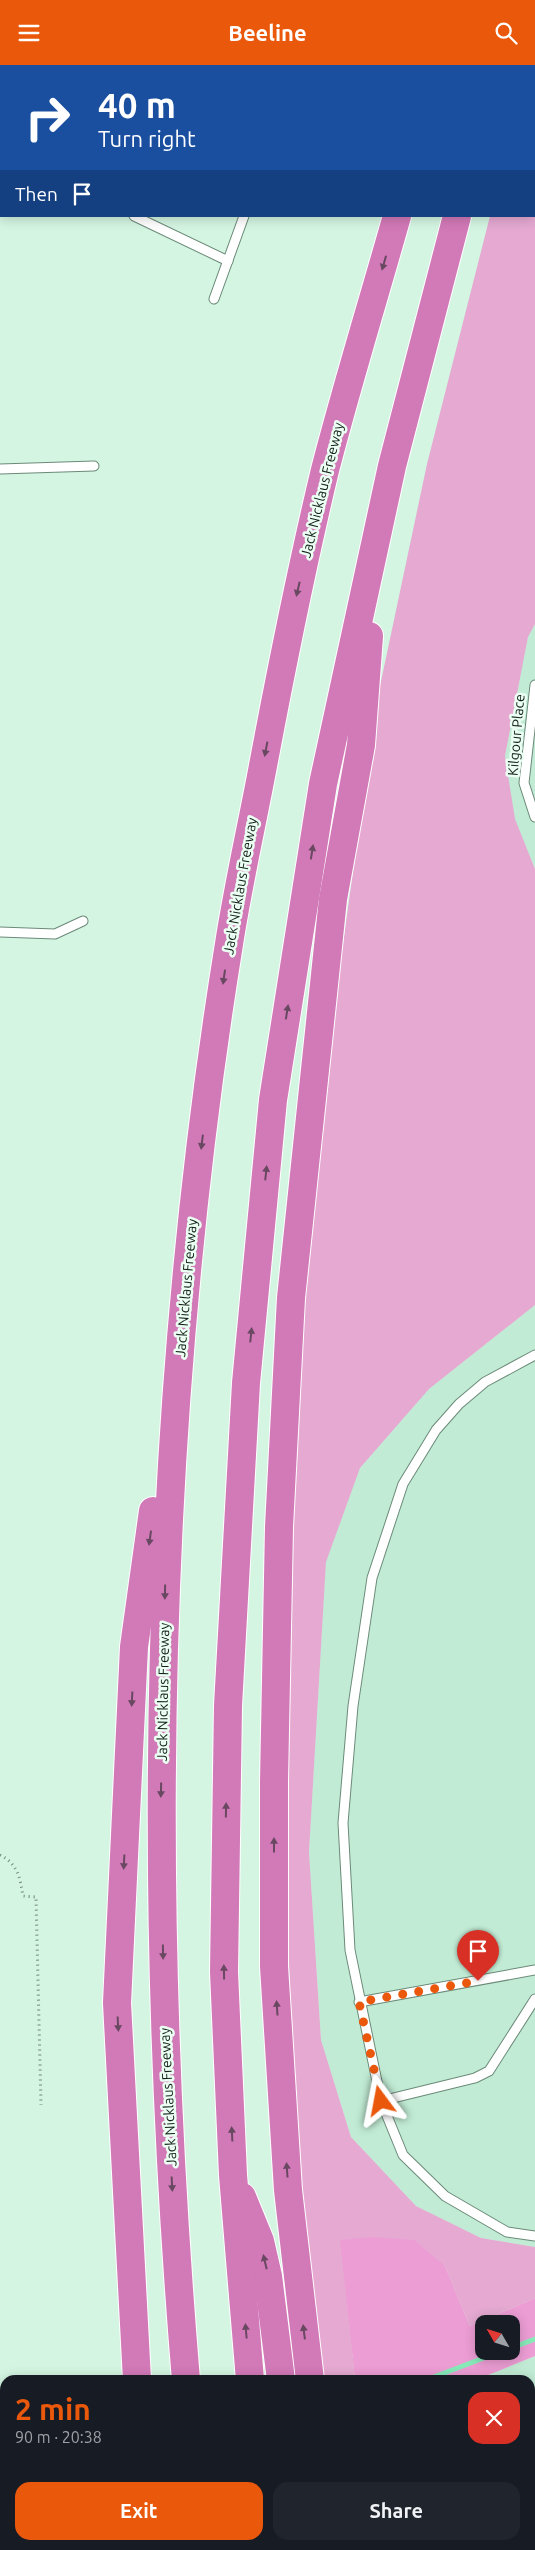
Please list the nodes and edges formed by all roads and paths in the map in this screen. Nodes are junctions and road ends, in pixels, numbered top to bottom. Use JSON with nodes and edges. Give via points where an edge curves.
{"nodes":[{"id":1,"x":136,"y":217,"type":"edge"},
{"id":2,"x":244,"y":217,"type":"edge"},
{"id":3,"x":397,"y":217,"type":"edge"},
{"id":4,"x":457,"y":217,"type":"edge"},
{"id":5,"x":228,"y":261,"type":"junction"},
{"id":6,"x":214,"y":299,"type":"dead end"},
{"id":7,"x":94,"y":466,"type":"dead end"},
{"id":8,"x":0,"y":469,"type":"edge"},
{"id":9,"x":374,"y":551,"type":"junction"},
{"id":10,"x":535,"y":685,"type":"edge"},
{"id":11,"x":535,"y":817,"type":"edge"},
{"id":12,"x":83,"y":921,"type":"dead end"},
{"id":13,"x":0,"y":932,"type":"edge"},
{"id":14,"x":183,"y":1299,"type":"junction"},
{"id":15,"x":535,"y":1355,"type":"edge"},
{"id":16,"x":0,"y":1855,"type":"edge"},
{"id":17,"x":535,"y":1970,"type":"edge"},
{"id":18,"x":535,"y":1999,"type":"edge"},
{"id":19,"x":359,"y":2002,"type":"junction"},
{"id":20,"x":381,"y":2101,"type":"junction"},
{"id":21,"x":41,"y":2105,"type":"dead end"},
{"id":22,"x":233,"y":2175,"type":"junction"},
{"id":23,"x":535,"y":2236,"type":"edge"},
{"id":24,"x":137,"y":2375,"type":"edge"},
{"id":25,"x":186,"y":2375,"type":"edge"},
{"id":26,"x":250,"y":2375,"type":"edge"},
{"id":27,"x":280,"y":2375,"type":"edge"},
{"id":28,"x":309,"y":2375,"type":"edge"}],
"edges":[{"from":1,"to":5,"type":"lane"},
{"from":2,"to":5,"type":"lane"},
{"from":3,"to":14,"type":"highway","name":"Jack Nicklaus Freeway","one_way":true,"via":[[326,467],[289,627],[229,943]]},
{"from":4,"to":9,"type":"highway","via":[[392,466]]},
{"from":5,"to":6,"type":"lane"},
{"from":7,"to":8,"type":"lane"},
{"from":22,"to":9,"type":"highway","one_way":true,"via":[[224,1972],[228,1706],[246,1383],[273,1100],[323,784]]},
{"from":28,"to":9,"type":"highway","one_way":true,"via":[[288,2190],[274,1966],[279,1527],[291,1298],[333,899],[360,745]]},
{"from":10,"to":11,"type":"lane","name":"Kilgour Place","via":[[524,783]]},
{"from":12,"to":13,"type":"lane","via":[[55,934]]},
{"from":14,"to":24,"type":"highway","one_way":true,"via":[[134,1647],[118,1993]]},
{"from":14,"to":25,"type":"highway","name":"Jack Nicklaus Freeway","one_way":true,"via":[[166,1572],[160,1823],[165,2045]]},
{"from":15,"to":19,"type":"lane","via":[[486,1382],[459,1404],[436,1430],[403,1484],[372,1578],[353,1706],[343,1823],[350,1950]]},
{"from":16,"to":21,"type":"path","via":[[20,1873],[23,1896],[36,1897]]},
{"from":17,"to":19,"type":"lane"},
{"from":18,"to":20,"type":"lane","via":[[489,2071],[475,2078]]},
{"from":19,"to":20,"type":"lane"},
{"from":20,"to":23,"type":"lane","via":[[403,2155],[445,2196],[507,2231]]},
{"from":26,"to":22,"type":"highway","one_way":true},
{"from":27,"to":22,"type":"highway","one_way":true,"via":[[268,2276],[260,2241]]}]}
